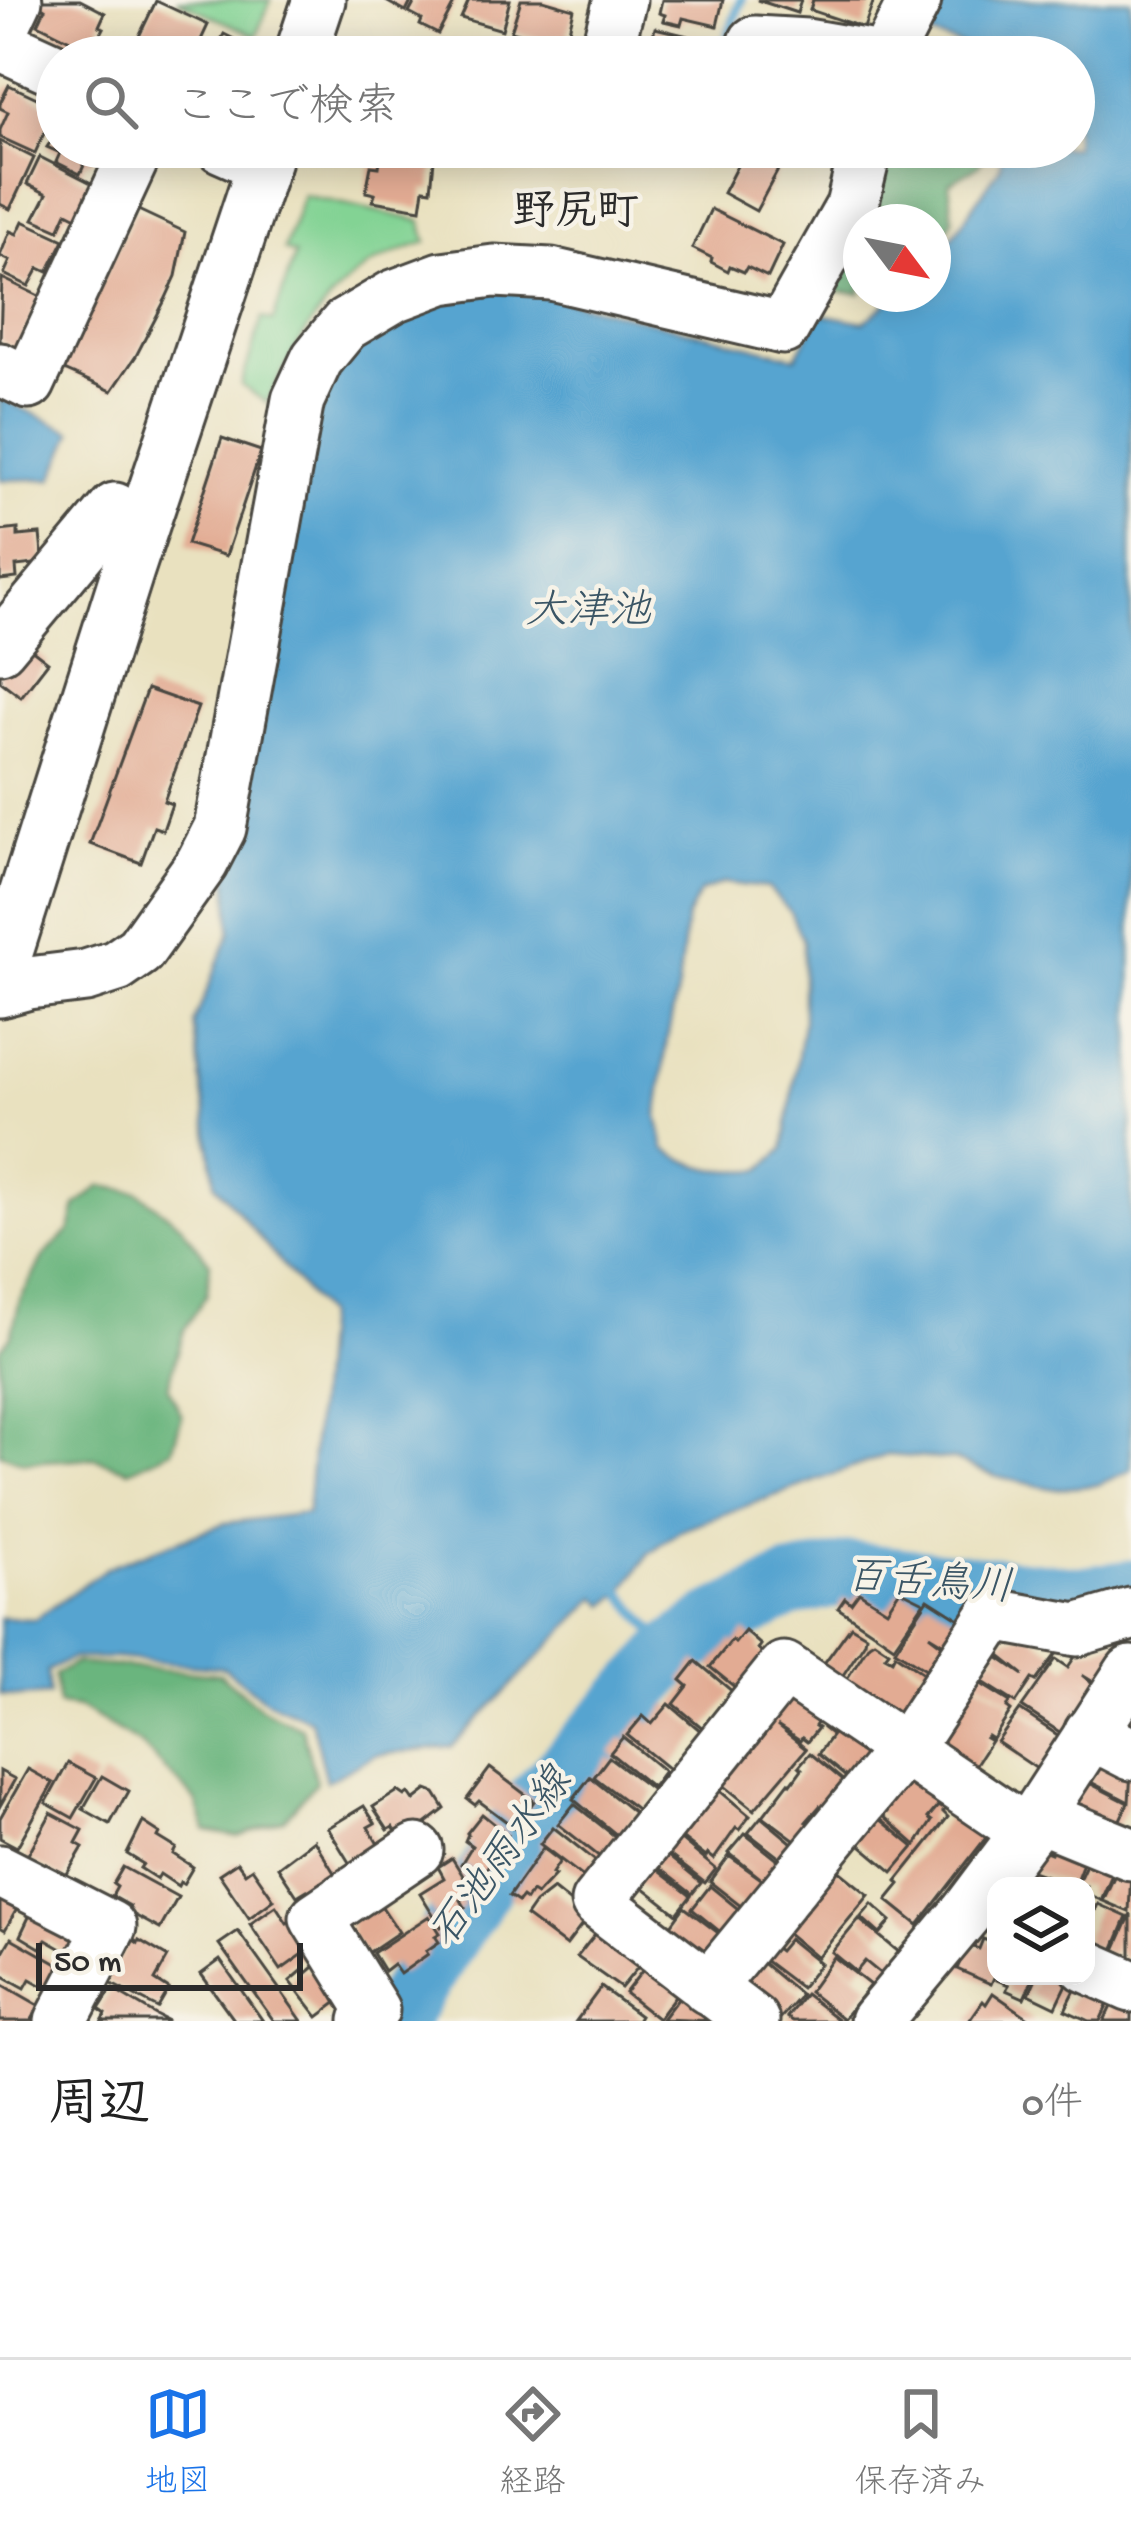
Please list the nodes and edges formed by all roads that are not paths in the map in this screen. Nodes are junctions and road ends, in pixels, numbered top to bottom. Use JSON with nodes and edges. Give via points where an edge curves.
{"nodes":[{"id":1,"x":16,"y":0,"type":"edge"},
{"id":2,"x":319,"y":0,"type":"edge"},
{"id":3,"x":620,"y":0,"type":"edge"},
{"id":4,"x":915,"y":0,"type":"edge"},
{"id":5,"x":0,"y":34,"type":"edge"},
{"id":6,"x":307,"y":36,"type":"edge"},
{"id":7,"x":611,"y":36,"type":"edge"},
{"id":8,"x":897,"y":36,"type":"edge"},
{"id":9,"x":0,"y":44,"type":"edge"},
{"id":10,"x":36,"y":60,"type":"edge"},
{"id":11,"x":128,"y":168,"type":"edge"},
{"id":12,"x":247,"y":168,"type":"edge"},
{"id":13,"x":861,"y":168,"type":"edge"},
{"id":14,"x":0,"y":369,"type":"edge"},
{"id":15,"x":115,"y":508,"type":"dead end"},
{"id":16,"x":0,"y":647,"type":"edge"},
{"id":17,"x":10,"y":892,"type":"edge"},
{"id":18,"x":0,"y":974,"type":"edge"},
{"id":19,"x":0,"y":991,"type":"edge"},
{"id":20,"x":1131,"y":1613,"type":"edge"},
{"id":21,"x":1131,"y":1672,"type":"edge"},
{"id":22,"x":1110,"y":1743,"type":"edge"},
{"id":23,"x":902,"y":1748,"type":"junction"},
{"id":24,"x":1032,"y":1824,"type":"junction"},
{"id":25,"x":417,"y":1850,"type":"dead end"},
{"id":26,"x":1131,"y":1854,"type":"edge"},
{"id":27,"x":0,"y":1871,"type":"edge"},
{"id":28,"x":982,"y":1919,"type":"edge"},
{"id":29,"x":1095,"y":1970,"type":"edge"},
{"id":30,"x":1131,"y":1986,"type":"edge"},
{"id":31,"x":708,"y":1988,"type":"junction"},
{"id":32,"x":61,"y":2021,"type":"edge"},
{"id":33,"x":366,"y":2021,"type":"edge"},
{"id":34,"x":753,"y":2021,"type":"edge"},
{"id":35,"x":876,"y":2021,"type":"edge"}],
"edges":[{"from":1,"to":5,"type":"street"},
{"from":2,"to":6,"type":"street"},
{"from":3,"to":7,"type":"street"},
{"from":4,"to":8,"type":"street"},
{"from":9,"to":10,"type":"street"},
{"from":11,"to":14,"type":"street","via":[[29,383]]},
{"from":12,"to":17,"type":"street"},
{"from":13,"to":19,"type":"street","via":[[852,206],[783,328],[551,274],[494,271],[442,278],[345,325],[298,400],[220,828],[202,863],[140,950],[116,966]]},
{"from":15,"to":16,"type":"street"},
{"from":17,"to":18,"type":"street"},
{"from":20,"to":23,"type":"street","via":[[1077,1630],[994,1616]]},
{"from":21,"to":22,"type":"street"},
{"from":22,"to":24,"type":"street"},
{"from":23,"to":24,"type":"street"},
{"from":23,"to":31,"type":"street"},
{"from":23,"to":31,"type":"street","via":[[784,1668],[597,1902]]},
{"from":24,"to":26,"type":"street"},
{"from":24,"to":28,"type":"street"},
{"from":25,"to":33,"type":"street","via":[[316,1918],[373,2010]]},
{"from":27,"to":32,"type":"street","via":[[110,1927]]},
{"from":28,"to":35,"type":"street"},
{"from":29,"to":30,"type":"street"},
{"from":31,"to":34,"type":"street"}]}
